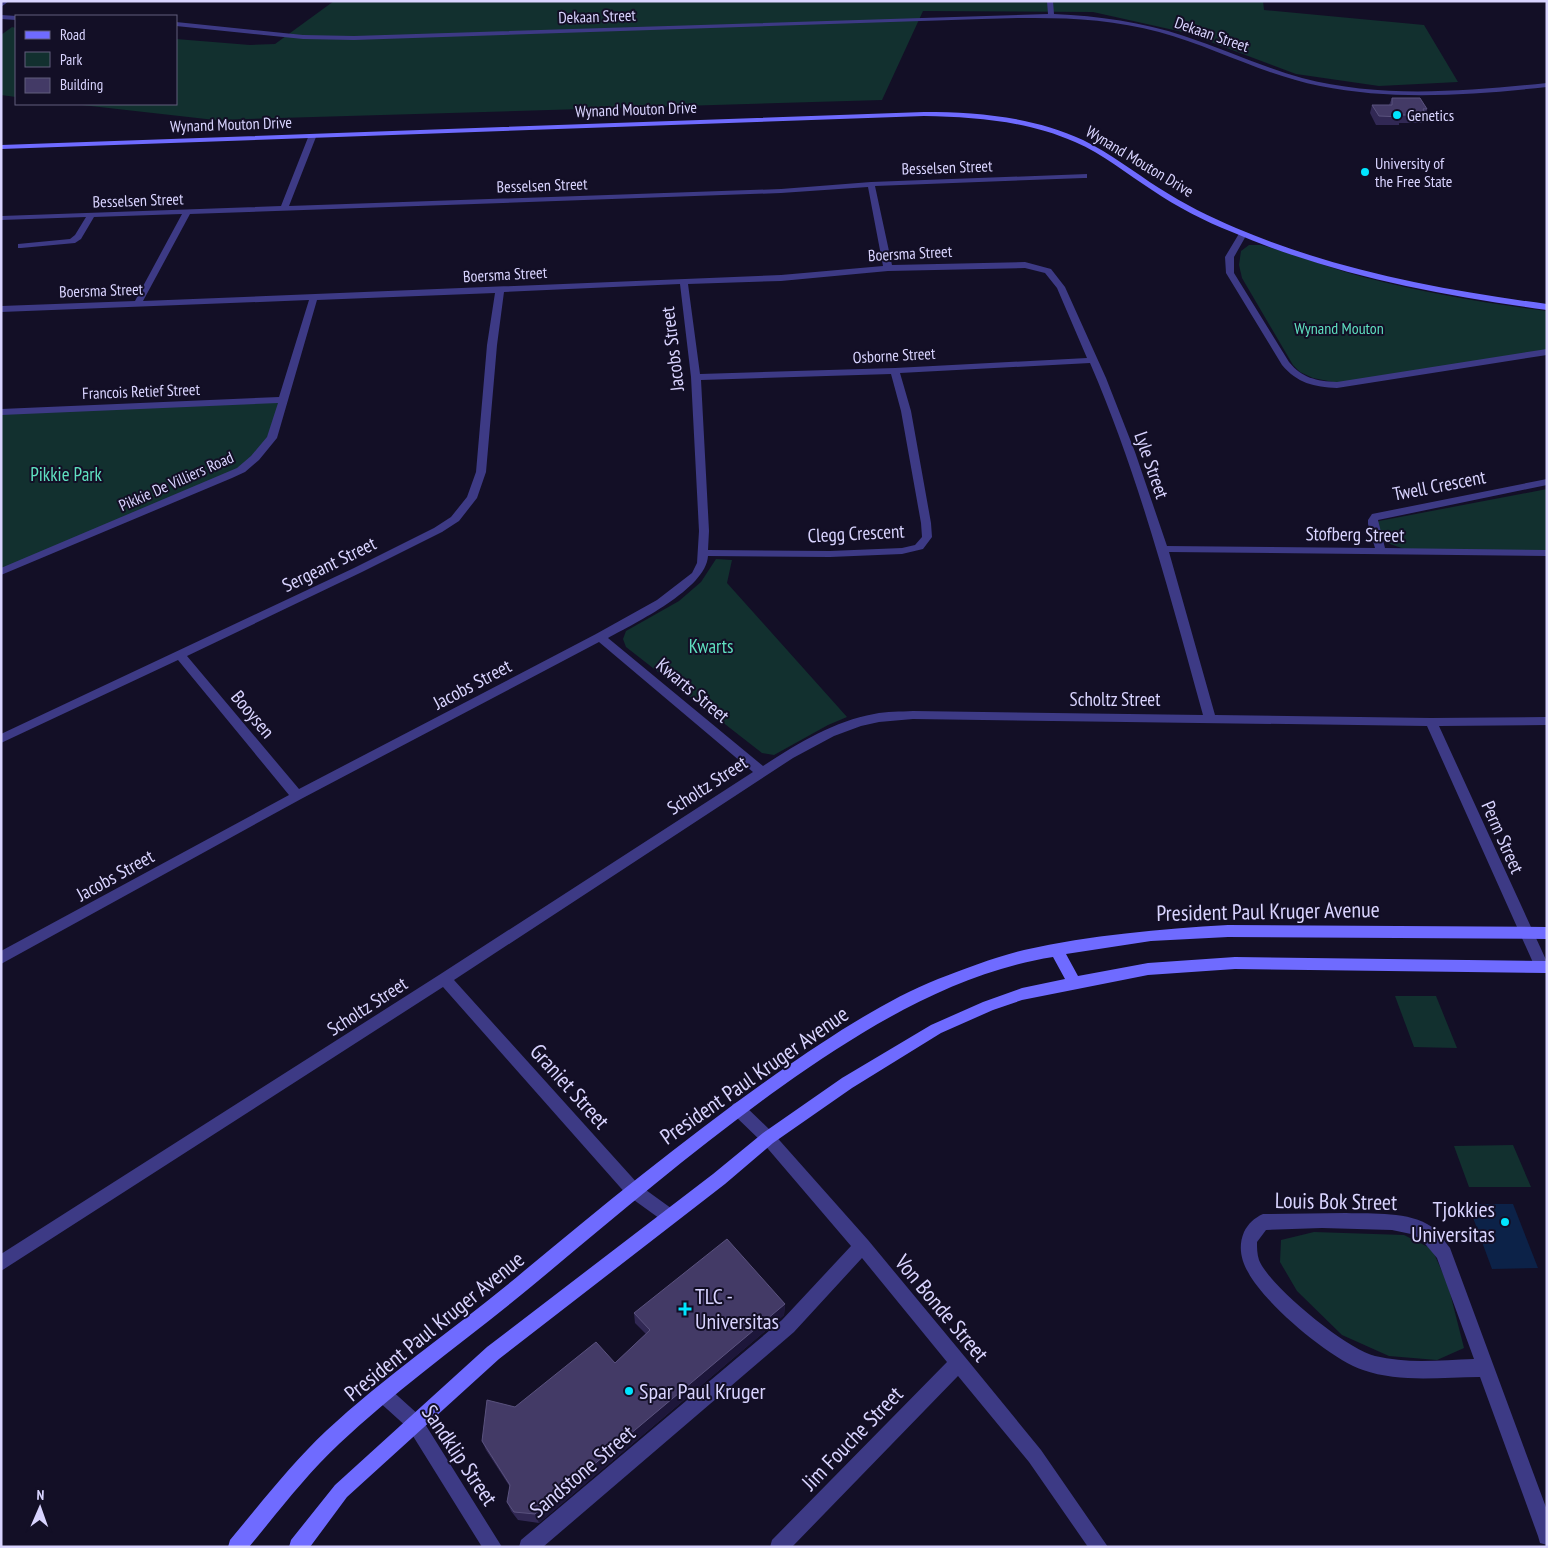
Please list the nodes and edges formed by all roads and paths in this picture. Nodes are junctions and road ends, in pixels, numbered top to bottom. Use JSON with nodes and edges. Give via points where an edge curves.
{"nodes":[{"id":1,"x":6,"y":1,"type":"edge"},
{"id":2,"x":1050,"y":1,"type":"edge"},
{"id":3,"x":1,"y":5,"type":"edge"},
{"id":4,"x":1051,"y":15,"type":"junction"},
{"id":5,"x":2,"y":17,"type":"edge"},
{"id":6,"x":15,"y":18,"type":"edge"},
{"id":7,"x":178,"y":24,"type":"edge"},
{"id":8,"x":1547,"y":85,"type":"edge"},
{"id":9,"x":312,"y":137,"type":"junction"},
{"id":10,"x":1,"y":147,"type":"edge"},
{"id":11,"x":1084,"y":176,"type":"dead end"},
{"id":12,"x":871,"y":184,"type":"junction"},
{"id":13,"x":285,"y":208,"type":"junction"},
{"id":14,"x":187,"y":212,"type":"junction"},
{"id":15,"x":91,"y":215,"type":"junction"},
{"id":16,"x":1,"y":218,"type":"edge"},
{"id":17,"x":1243,"y":234,"type":"junction"},
{"id":18,"x":21,"y":246,"type":"dead end"},
{"id":19,"x":1010,"y":264,"type":"joint"},
{"id":20,"x":888,"y":268,"type":"junction"},
{"id":21,"x":684,"y":283,"type":"junction"},
{"id":22,"x":500,"y":290,"type":"junction"},
{"id":23,"x":314,"y":296,"type":"junction"},
{"id":24,"x":138,"y":303,"type":"junction"},
{"id":25,"x":1547,"y":308,"type":"edge"},
{"id":26,"x":1,"y":309,"type":"edge"},
{"id":27,"x":1547,"y":352,"type":"edge"},
{"id":28,"x":1092,"y":360,"type":"junction"},
{"id":29,"x":895,"y":371,"type":"junction"},
{"id":30,"x":696,"y":377,"type":"junction"},
{"id":31,"x":283,"y":400,"type":"junction"},
{"id":32,"x":1,"y":412,"type":"edge"},
{"id":33,"x":1547,"y":482,"type":"edge"},
{"id":34,"x":1163,"y":549,"type":"junction"},
{"id":35,"x":1381,"y":551,"type":"junction"},
{"id":36,"x":1547,"y":553,"type":"edge"},
{"id":37,"x":704,"y":554,"type":"junction"},
{"id":38,"x":1,"y":572,"type":"edge"},
{"id":39,"x":600,"y":638,"type":"junction"},
{"id":40,"x":180,"y":655,"type":"junction"},
{"id":41,"x":1210,"y":718,"type":"junction"},
{"id":42,"x":1547,"y":721,"type":"edge"},
{"id":43,"x":1431,"y":722,"type":"junction"},
{"id":44,"x":3,"y":735,"type":"edge"},
{"id":45,"x":762,"y":772,"type":"junction"},
{"id":46,"x":298,"y":796,"type":"junction"},
{"id":47,"x":1527,"y":932,"type":"junction"},
{"id":48,"x":1547,"y":933,"type":"edge"},
{"id":49,"x":1057,"y":950,"type":"junction"},
{"id":50,"x":1,"y":958,"type":"edge"},
{"id":51,"x":1544,"y":967,"type":"edge"},
{"id":52,"x":444,"y":979,"type":"junction"},
{"id":53,"x":1074,"y":983,"type":"junction"},
{"id":54,"x":738,"y":1110,"type":"junction"},
{"id":55,"x":768,"y":1138,"type":"junction"},
{"id":56,"x":633,"y":1190,"type":"junction"},
{"id":57,"x":669,"y":1216,"type":"junction"},
{"id":58,"x":862,"y":1246,"type":"junction"},
{"id":59,"x":1,"y":1263,"type":"edge"},
{"id":60,"x":959,"y":1363,"type":"junction"},
{"id":61,"x":1484,"y":1368,"type":"junction"},
{"id":62,"x":383,"y":1394,"type":"junction"},
{"id":63,"x":414,"y":1422,"type":"junction"},
{"id":64,"x":1547,"y":1536,"type":"edge"},
{"id":65,"x":238,"y":1547,"type":"edge"},
{"id":66,"x":298,"y":1547,"type":"edge"},
{"id":67,"x":493,"y":1547,"type":"edge"},
{"id":68,"x":528,"y":1547,"type":"edge"},
{"id":69,"x":779,"y":1547,"type":"edge"},
{"id":70,"x":1099,"y":1547,"type":"edge"}],
"edges":[{"from":1,"to":3,"type":"street"},
{"from":2,"to":4,"type":"street"},
{"from":4,"to":7,"type":"street","name":"Dekaan Street","via":[[354,38],[303,37]]},
{"from":4,"to":8,"type":"street","name":"Dekaan Street","via":[[1094,17],[1162,30],[1288,76],[1357,90],[1433,95]]},
{"from":5,"to":6,"type":"street"},
{"from":9,"to":10,"type":"street","name":"Wynand Mouton Drive"},
{"from":9,"to":13,"type":"street"},
{"from":9,"to":17,"type":"street","name":"Wynand Mouton Drive","via":[[924,114],[976,115],[1024,122],[1078,141],[1167,196]]},
{"from":11,"to":12,"type":"street","name":"Besselsen Street"},
{"from":12,"to":13,"type":"street","name":"Besselsen Street"},
{"from":12,"to":20,"type":"street"},
{"from":13,"to":14,"type":"street","name":"Besselsen Street"},
{"from":14,"to":15,"type":"street","name":"Besselsen Street"},
{"from":14,"to":24,"type":"street"},
{"from":15,"to":16,"type":"street","name":"Besselsen Street"},
{"from":15,"to":18,"type":"street","via":[[72,242]]},
{"from":17,"to":25,"type":"street","name":"Wynand Mouton Drive","via":[[1384,279]]},
{"from":17,"to":27,"type":"street","via":[[1231,250],[1228,260],[1230,273],[1285,363],[1300,379],[1337,385]]},
{"from":19,"to":20,"type":"street","name":"Boersma Street"},
{"from":19,"to":28,"type":"street","name":"Lyle Street","via":[[1037,267],[1054,276]]},
{"from":20,"to":21,"type":"street","name":"Boersma Street"},
{"from":21,"to":22,"type":"street","name":"Boersma Street"},
{"from":21,"to":30,"type":"street","name":"Jacobs Street"},
{"from":22,"to":23,"type":"street","name":"Boersma Street"},
{"from":22,"to":40,"type":"street","name":"Sergeant Street","via":[[483,460],[476,489],[465,508],[438,530]]},
{"from":23,"to":24,"type":"street","name":"Boersma Street"},
{"from":23,"to":31,"type":"street","name":"Pikkie De Villiers Road"},
{"from":24,"to":26,"type":"street","name":"Boersma Street"},
{"from":28,"to":29,"type":"street","name":"Osborne Street"},
{"from":28,"to":34,"type":"street","name":"Lyle Street","via":[[1130,452]]},
{"from":29,"to":30,"type":"street","name":"Osborne Street"},
{"from":29,"to":37,"type":"street","name":"Clegg Crescent","via":[[906,411],[926,523],[927,537],[918,547],[902,551],[839,554]]},
{"from":30,"to":37,"type":"street","name":"Jacobs Street"},
{"from":31,"to":32,"type":"street","name":"Francois Retief Street"},
{"from":31,"to":38,"type":"street","name":"Pikkie De Villiers Road","via":[[272,438],[241,470]]},
{"from":33,"to":35,"type":"street","name":"Twell Crescent","via":[[1376,516],[1373,524]]},
{"from":34,"to":35,"type":"street","name":"Stofberg Street"},
{"from":34,"to":41,"type":"street","name":"Lyle Street"},
{"from":35,"to":36,"type":"street","name":"Stofberg Street"},
{"from":37,"to":39,"type":"street","name":"Jacobs Street","via":[[696,575],[680,590]]},
{"from":39,"to":45,"type":"street","name":"Kwarts Street"},
{"from":39,"to":46,"type":"street","name":"Jacobs Street"},
{"from":40,"to":44,"type":"street","name":"Sergeant Street"},
{"from":40,"to":46,"type":"street","name":"Booysen"},
{"from":41,"to":43,"type":"street","name":"Scholtz Street"},
{"from":41,"to":45,"type":"street","name":"Scholtz Street","via":[[932,715],[876,718],[838,728]]},
{"from":42,"to":43,"type":"street","name":"Scholtz Street"},
{"from":43,"to":47,"type":"street","name":"Perm Street"},
{"from":45,"to":52,"type":"street","name":"Scholtz Street"},
{"from":46,"to":50,"type":"street","name":"Jacobs Street"},
{"from":47,"to":48,"type":"street","name":"President Paul Kruger Avenue"},
{"from":47,"to":49,"type":"street","name":"President Paul Kruger Avenue","via":[[1228,931],[1151,934]]},
{"from":47,"to":51,"type":"street","name":"Perm Street"},
{"from":49,"to":53,"type":"street"},
{"from":49,"to":54,"type":"street","name":"President Paul Kruger Avenue","via":[[1022,956],[942,984],[895,1007],[826,1046]]},
{"from":51,"to":53,"type":"street","via":[[1235,963],[1148,969]]},
{"from":52,"to":56,"type":"street","name":"Graniet Street"},
{"from":52,"to":59,"type":"street","name":"Scholtz Street"},
{"from":53,"to":55,"type":"street","via":[[1005,1000],[936,1029],[868,1069]]},
{"from":54,"to":55,"type":"street","name":"Von Bonde Street"},
{"from":54,"to":56,"type":"street","name":"President Paul Kruger Avenue"},
{"from":55,"to":57,"type":"street"},
{"from":55,"to":58,"type":"street","name":"Von Bonde Street"},
{"from":56,"to":57,"type":"street","name":"Graniet Street"},
{"from":56,"to":62,"type":"street","name":"President Paul Kruger Avenue"},
{"from":57,"to":63,"type":"street","via":[[493,1353]]},
{"from":58,"to":60,"type":"street","name":"Von Bonde Street"},
{"from":58,"to":68,"type":"street","name":"Sandstone Street","via":[[788,1326]]},
{"from":60,"to":69,"type":"street","name":"Jim Fouche Street"},
{"from":60,"to":70,"type":"street","name":"Von Bonde Street","via":[[1035,1456]]},
{"from":61,"to":61,"type":"street","name":"Louis Bok Street","via":[[1444,1254],[1424,1231],[1388,1222],[1263,1222],[1252,1231],[1249,1254],[1263,1281],[1312,1328],[1362,1361],[1402,1369]]},
{"from":61,"to":64,"type":"street","name":"Louis Bok Street"},
{"from":62,"to":63,"type":"street","name":"Sandklip Street"},
{"from":62,"to":65,"type":"street","name":"President Paul Kruger Avenue","via":[[332,1438]]},
{"from":63,"to":66,"type":"street","via":[[341,1491]]},
{"from":63,"to":67,"type":"street","name":"Sandklip Street"}]}
